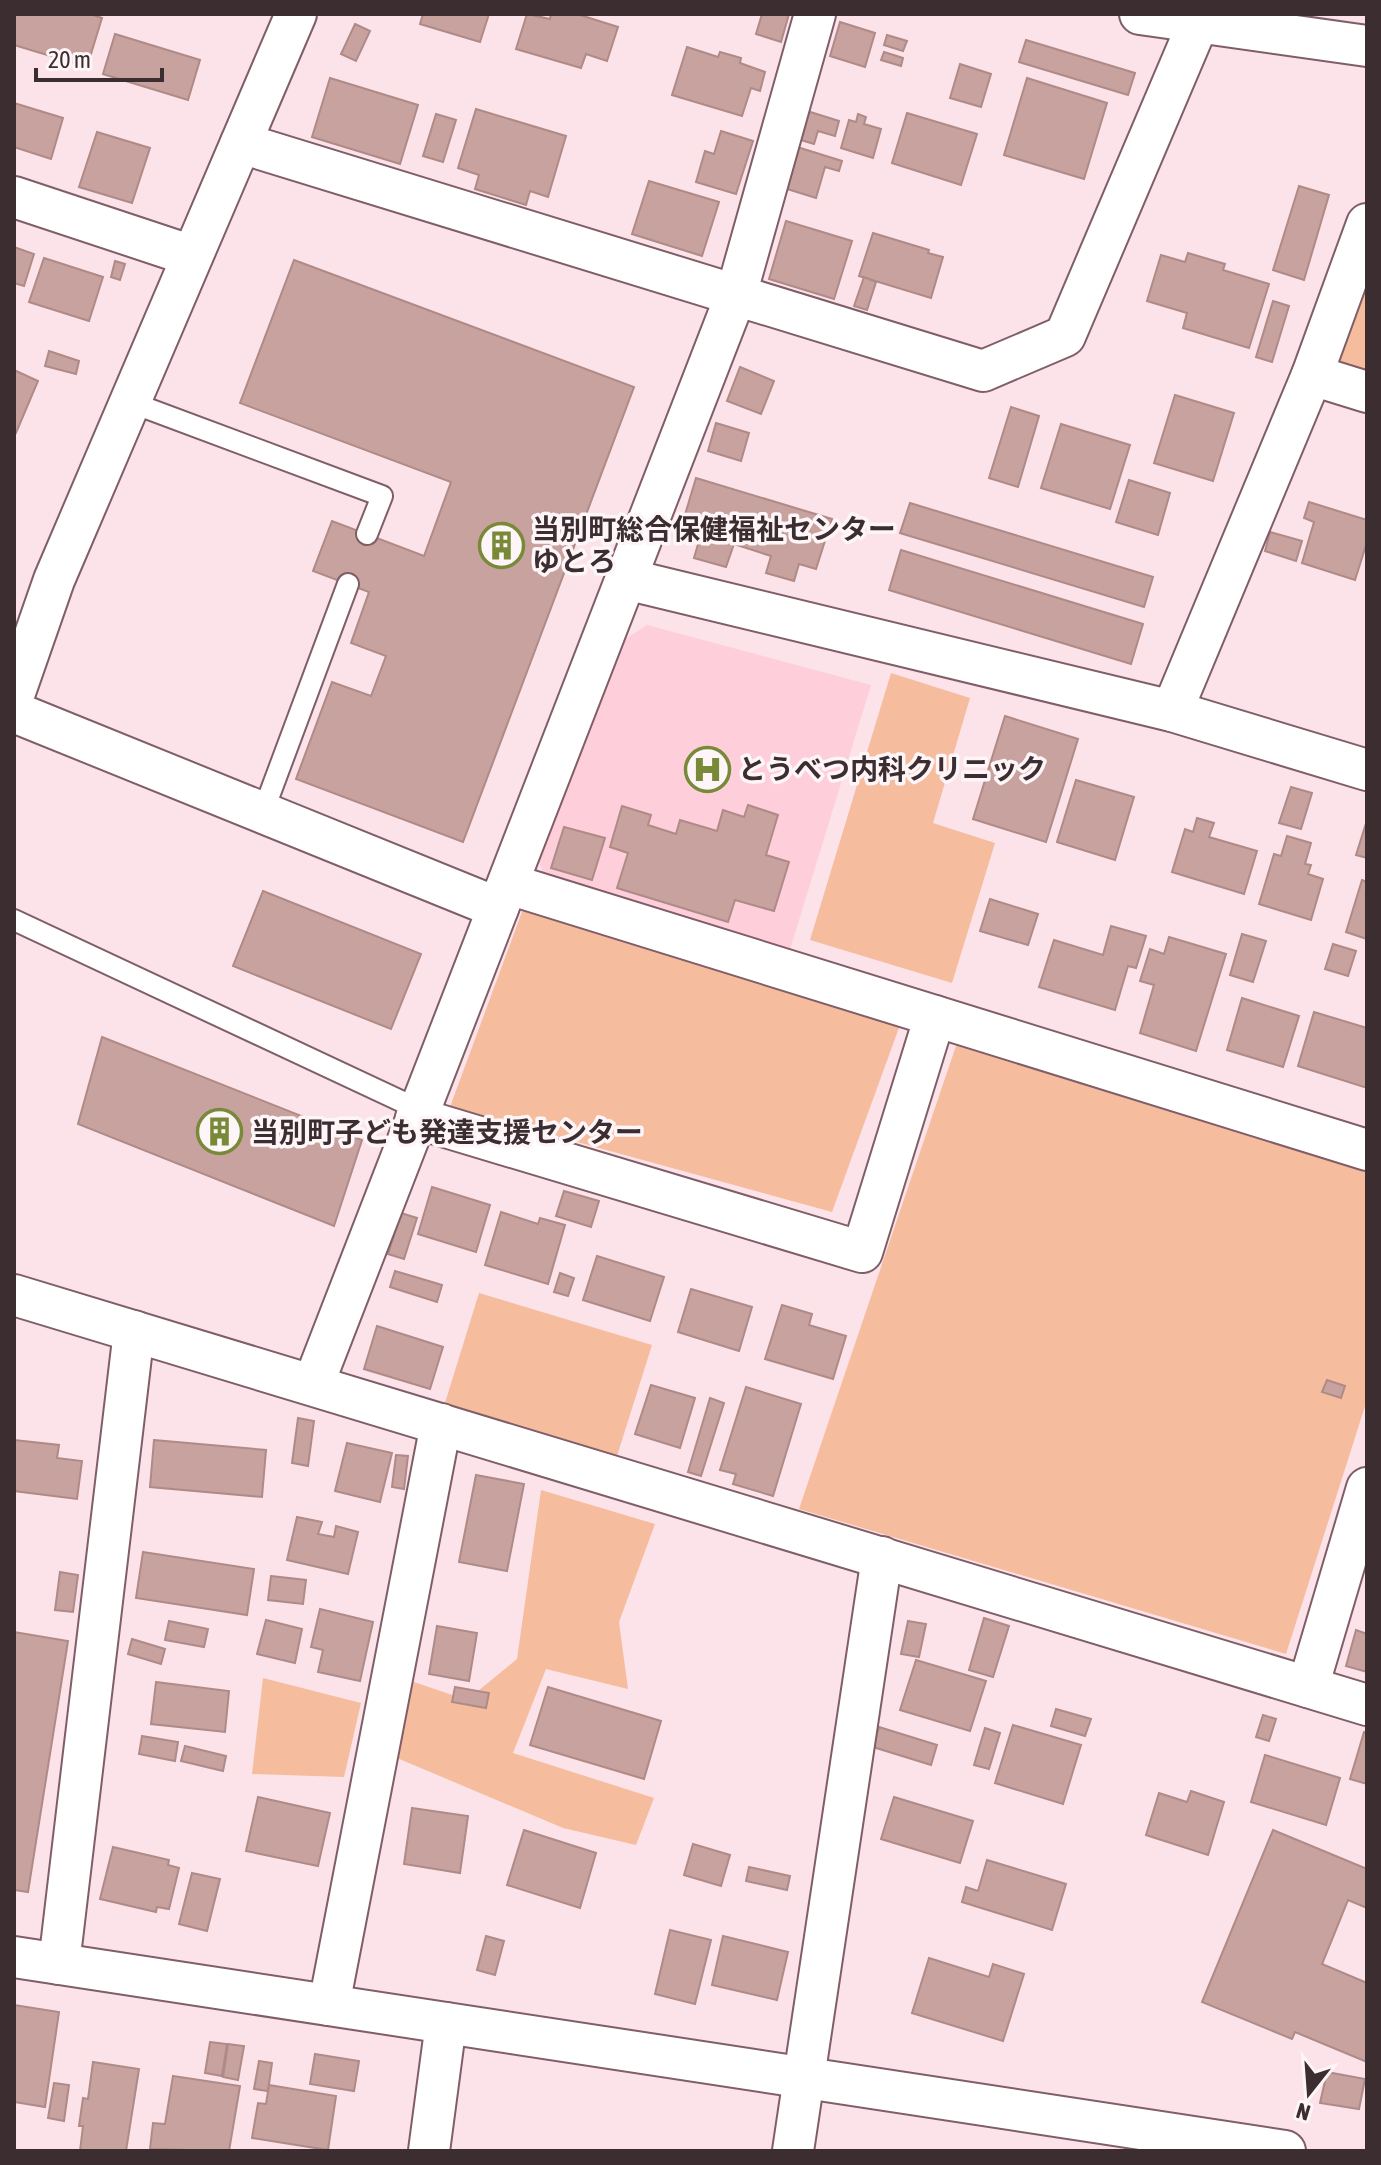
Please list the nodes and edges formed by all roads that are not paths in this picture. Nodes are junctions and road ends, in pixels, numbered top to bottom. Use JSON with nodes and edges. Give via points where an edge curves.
{"nodes":[{"id":1,"x":296,"y":14,"type":"edge"},
{"id":2,"x":815,"y":14,"type":"edge"},
{"id":3,"x":1140,"y":14,"type":"edge"},
{"id":4,"x":1200,"y":18,"type":"edge"},
{"id":5,"x":1367,"y":46,"type":"edge"},
{"id":6,"x":241,"y":143,"type":"junction"},
{"id":7,"x":14,"y":197,"type":"edge"},
{"id":8,"x":1367,"y":224,"type":"edge"},
{"id":9,"x":192,"y":256,"type":"junction"},
{"id":10,"x":736,"y":295,"type":"junction"},
{"id":11,"x":1312,"y":375,"type":"junction"},
{"id":12,"x":1367,"y":392,"type":"edge"},
{"id":13,"x":130,"y":402,"type":"junction"},
{"id":14,"x":367,"y":534,"type":"dead end"},
{"id":15,"x":626,"y":579,"type":"junction"},
{"id":16,"x":348,"y":584,"type":"dead end"},
{"id":17,"x":14,"y":695,"type":"edge"},
{"id":18,"x":1172,"y":711,"type":"junction"},
{"id":19,"x":14,"y":712,"type":"edge"},
{"id":20,"x":1367,"y":770,"type":"edge"},
{"id":21,"x":263,"y":812,"type":"junction"},
{"id":22,"x":503,"y":896,"type":"junction"},
{"id":23,"x":14,"y":920,"type":"edge"},
{"id":24,"x":935,"y":1016,"type":"junction"},
{"id":25,"x":418,"y":1114,"type":"junction"},
{"id":26,"x":1367,"y":1150,"type":"edge"},
{"id":27,"x":14,"y":1295,"type":"edge"},
{"id":28,"x":134,"y":1331,"type":"junction"},
{"id":29,"x":313,"y":1385,"type":"junction"},
{"id":30,"x":441,"y":1424,"type":"junction"},
{"id":31,"x":1367,"y":1488,"type":"edge"},
{"id":32,"x":882,"y":1557,"type":"junction"},
{"id":33,"x":1308,"y":1687,"type":"junction"},
{"id":34,"x":1367,"y":1705,"type":"edge"},
{"id":35,"x":14,"y":1957,"type":"edge"},
{"id":36,"x":59,"y":1964,"type":"junction"},
{"id":37,"x":329,"y":2005,"type":"junction"},
{"id":38,"x":446,"y":2023,"type":"junction"},
{"id":39,"x":804,"y":2077,"type":"junction"},
{"id":40,"x":429,"y":2151,"type":"edge"},
{"id":41,"x":793,"y":2151,"type":"edge"},
{"id":42,"x":1285,"y":2151,"type":"edge"}],
"edges":[{"from":1,"to":6,"type":"street"},
{"from":2,"to":10,"type":"street"},
{"from":3,"to":4,"type":"street"},
{"from":4,"to":5,"type":"street"},
{"from":4,"to":10,"type":"street","via":[[1065,336],[983,371]]},
{"from":6,"to":9,"type":"street"},
{"from":6,"to":10,"type":"street"},
{"from":7,"to":9,"type":"street"},
{"from":8,"to":11,"type":"street"},
{"from":9,"to":13,"type":"street"},
{"from":10,"to":15,"type":"street"},
{"from":11,"to":12,"type":"street"},
{"from":11,"to":18,"type":"street"},
{"from":13,"to":14,"type":"lane","via":[[382,496]]},
{"from":13,"to":17,"type":"street","via":[[54,580]]},
{"from":15,"to":18,"type":"street"},
{"from":15,"to":22,"type":"street"},
{"from":16,"to":21,"type":"lane"},
{"from":18,"to":20,"type":"street"},
{"from":19,"to":21,"type":"street"},
{"from":21,"to":22,"type":"street"},
{"from":22,"to":24,"type":"street"},
{"from":22,"to":25,"type":"street"},
{"from":23,"to":25,"type":"lane"},
{"from":24,"to":25,"type":"street","via":[[862,1252]]},
{"from":24,"to":26,"type":"street"},
{"from":25,"to":29,"type":"street"},
{"from":27,"to":28,"type":"street"},
{"from":28,"to":29,"type":"street"},
{"from":28,"to":36,"type":"street"},
{"from":29,"to":30,"type":"street"},
{"from":30,"to":32,"type":"street"},
{"from":30,"to":37,"type":"street"},
{"from":31,"to":33,"type":"street"},
{"from":32,"to":33,"type":"street"},
{"from":32,"to":39,"type":"street"},
{"from":33,"to":34,"type":"street"},
{"from":35,"to":36,"type":"street"},
{"from":36,"to":37,"type":"street"},
{"from":37,"to":38,"type":"street"},
{"from":38,"to":39,"type":"street"},
{"from":38,"to":40,"type":"street"},
{"from":39,"to":41,"type":"street"},
{"from":39,"to":42,"type":"street"}]}
